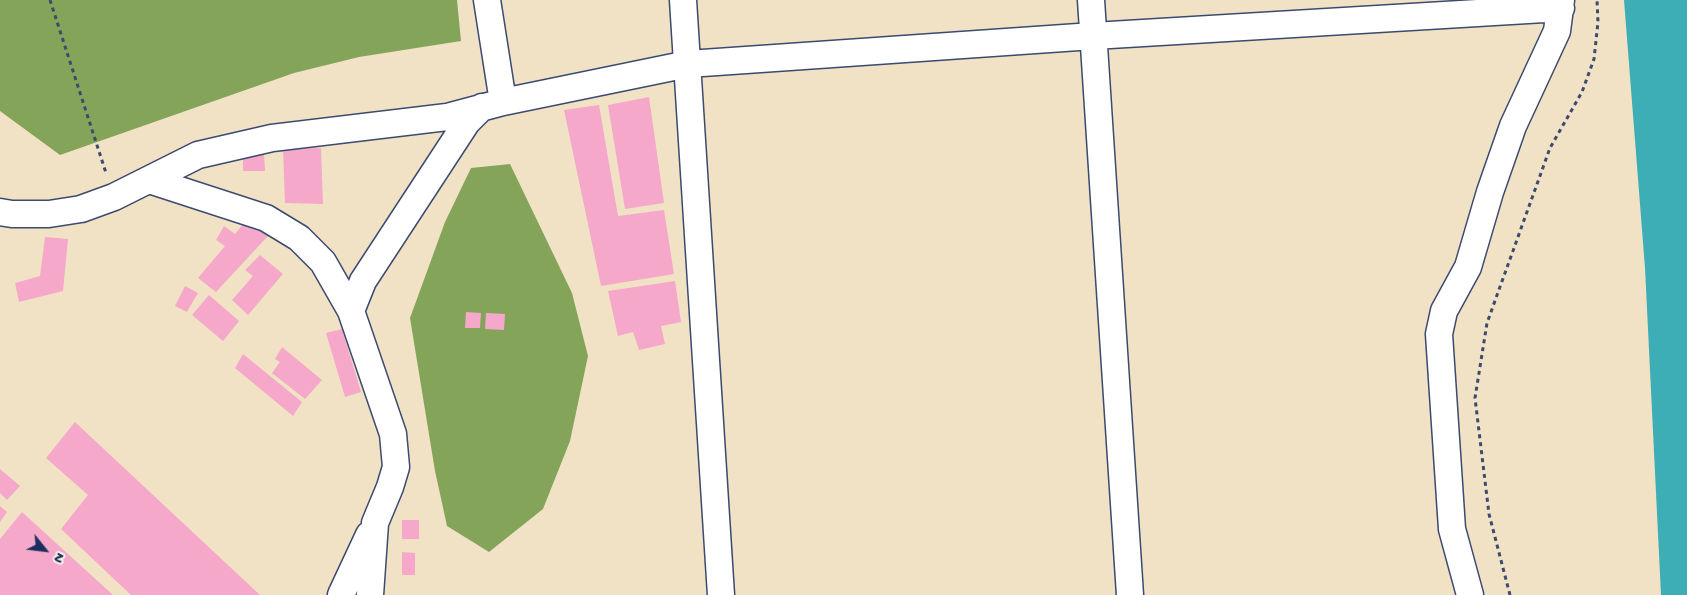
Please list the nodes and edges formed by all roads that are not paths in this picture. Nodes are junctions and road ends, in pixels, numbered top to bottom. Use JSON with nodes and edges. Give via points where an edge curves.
{"nodes":[{"id":1,"x":487,"y":0,"type":"edge"},
{"id":2,"x":683,"y":0,"type":"edge"},
{"id":3,"x":1091,"y":0,"type":"edge"},
{"id":4,"x":1561,"y":4,"type":"edge"},
{"id":5,"x":1093,"y":36,"type":"junction"},
{"id":6,"x":688,"y":64,"type":"junction"},
{"id":7,"x":492,"y":105,"type":"junction"},
{"id":8,"x":149,"y":180,"type":"junction"},
{"id":9,"x":0,"y":212,"type":"edge"},
{"id":10,"x":352,"y":311,"type":"junction"},
{"id":11,"x":375,"y":523,"type":"junction"},
{"id":12,"x":341,"y":595,"type":"edge"},
{"id":13,"x":370,"y":595,"type":"edge"},
{"id":14,"x":721,"y":595,"type":"edge"},
{"id":15,"x":1130,"y":595,"type":"edge"},
{"id":16,"x":1470,"y":595,"type":"edge"}],
"edges":[{"from":1,"to":7,"type":"street"},
{"from":2,"to":6,"type":"street"},
{"from":3,"to":5,"type":"street"},
{"from":4,"to":5,"type":"street"},
{"from":4,"to":16,"type":"street","via":[[1557,32],[1513,126],[1468,266],[1444,311],[1439,334],[1452,528]]},
{"from":5,"to":6,"type":"street"},
{"from":5,"to":15,"type":"street"},
{"from":6,"to":7,"type":"street"},
{"from":6,"to":14,"type":"street"},
{"from":7,"to":8,"type":"street","via":[[447,117],[272,138],[198,155]]},
{"from":7,"to":10,"type":"street","via":[[467,122],[364,281]]},
{"from":8,"to":9,"type":"street","via":[[81,209]]},
{"from":8,"to":10,"type":"street","via":[[266,218],[299,238],[323,262]]},
{"from":10,"to":11,"type":"street","via":[[393,434],[396,467]]},
{"from":11,"to":12,"type":"street"},
{"from":11,"to":13,"type":"street"}]}
